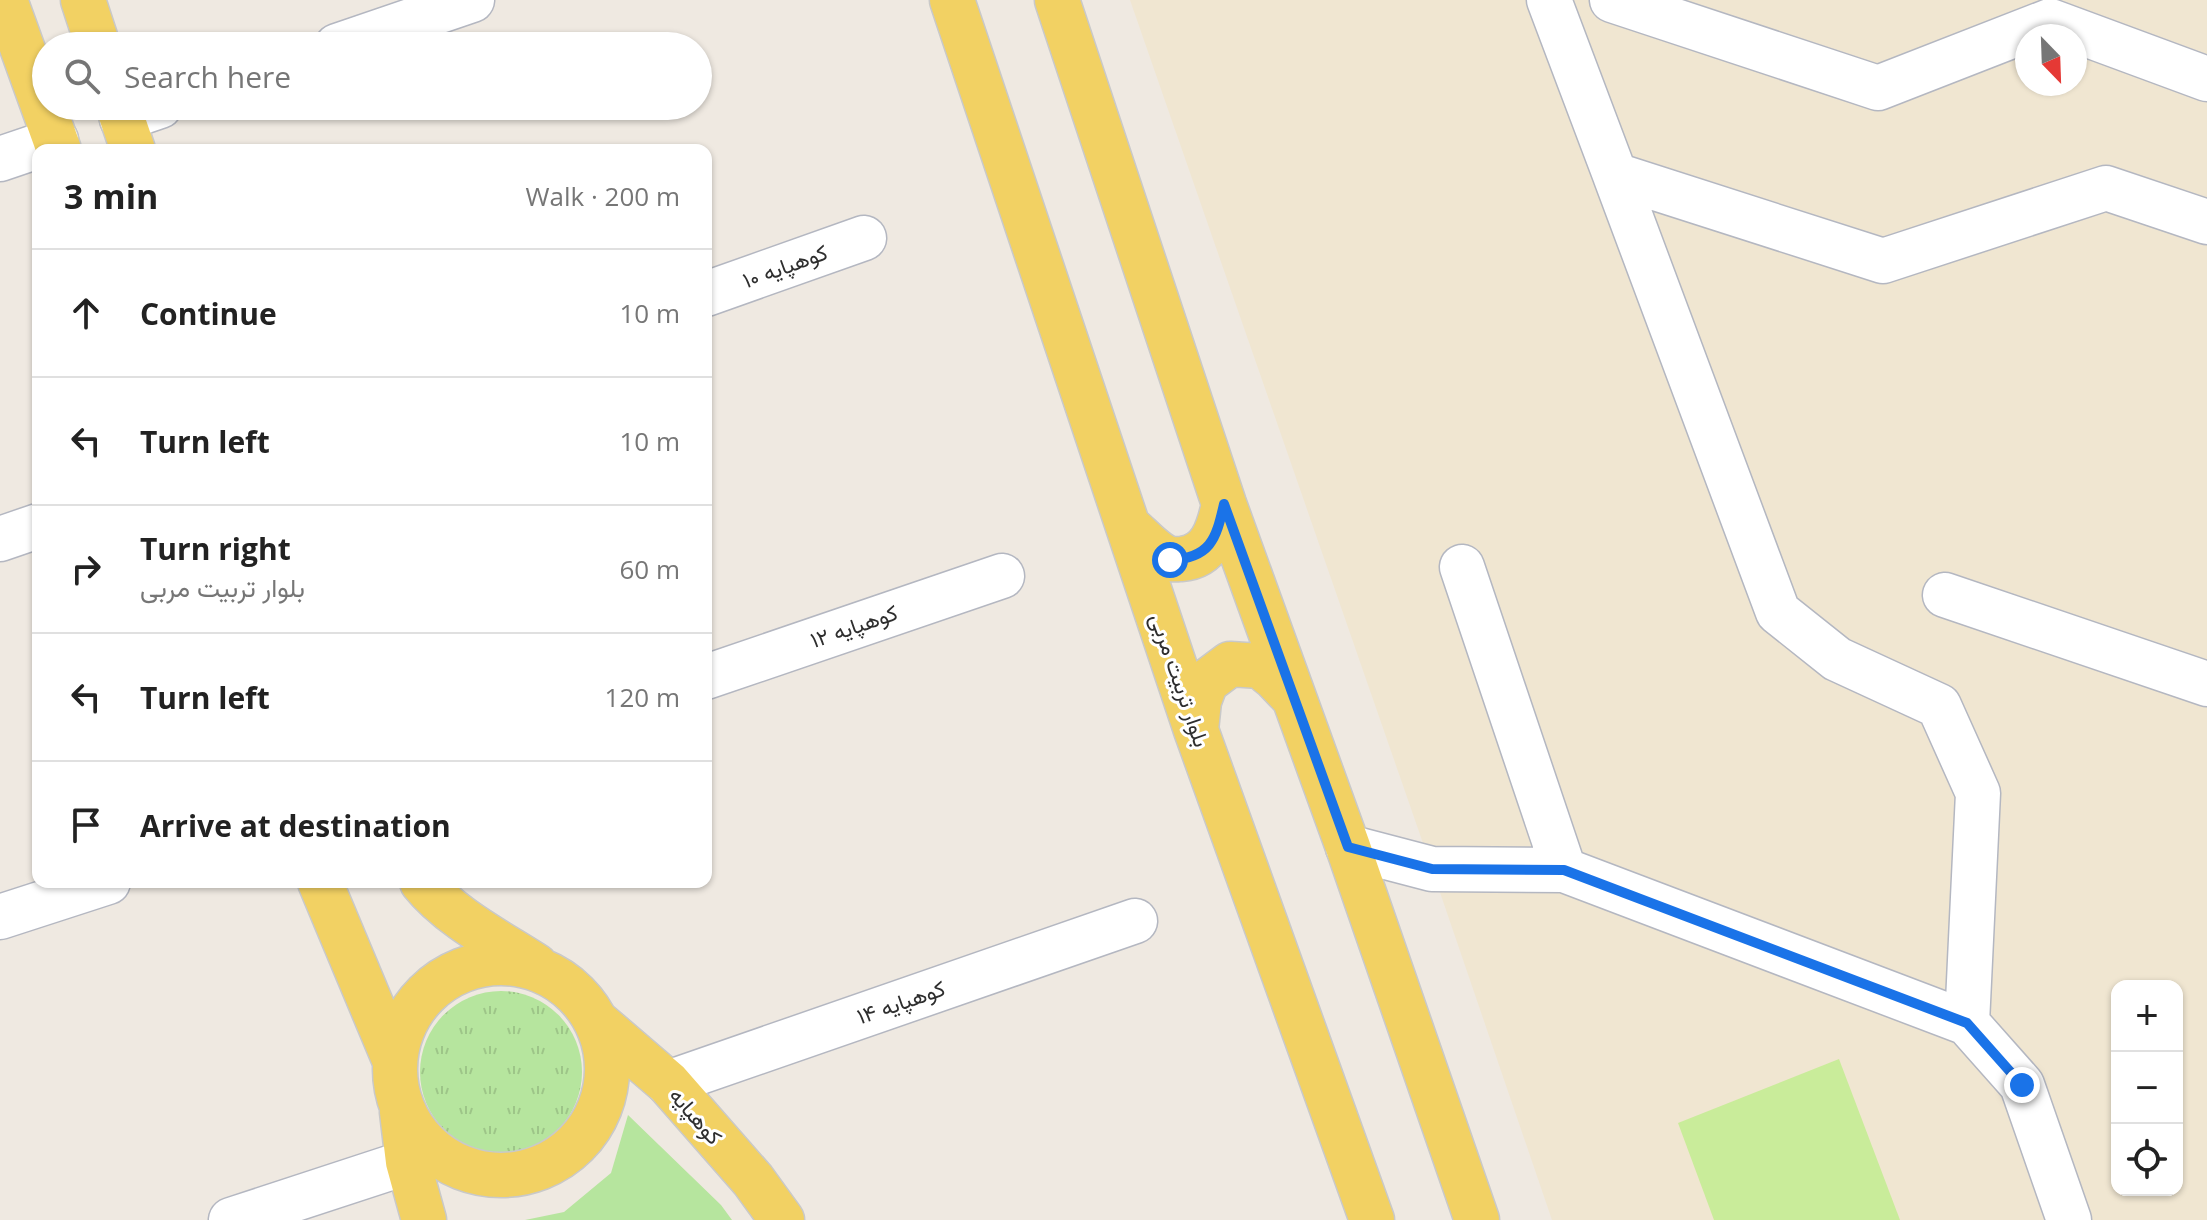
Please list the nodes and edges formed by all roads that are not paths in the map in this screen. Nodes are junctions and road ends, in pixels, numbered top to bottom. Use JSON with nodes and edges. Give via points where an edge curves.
{"nodes":[{"id":1,"x":5,"y":0,"type":"edge"},
{"id":2,"x":83,"y":0,"type":"edge"},
{"id":3,"x":472,"y":0,"type":"edge"},
{"id":4,"x":952,"y":0,"type":"edge"},
{"id":5,"x":1057,"y":0,"type":"edge"},
{"id":6,"x":1549,"y":0,"type":"edge"},
{"id":7,"x":1612,"y":0,"type":"edge"},
{"id":8,"x":93,"y":32,"type":"edge"},
{"id":9,"x":378,"y":32,"type":"edge"},
{"id":10,"x":32,"y":75,"type":"edge"},
{"id":11,"x":2207,"y":79,"type":"edge"},
{"id":12,"x":48,"y":120,"type":"edge"},
{"id":13,"x":57,"y":144,"type":"edge"},
{"id":14,"x":32,"y":151,"type":"edge"},
{"id":15,"x":0,"y":159,"type":"edge"},
{"id":16,"x":1615,"y":175,"type":"junction"},
{"id":17,"x":2207,"y":222,"type":"edge"},
{"id":18,"x":864,"y":238,"type":"dead end"},
{"id":19,"x":712,"y":292,"type":"edge"},
{"id":20,"x":1224,"y":504,"type":"junction"},
{"id":21,"x":1129,"y":527,"type":"junction"},
{"id":22,"x":32,"y":528,"type":"edge"},
{"id":23,"x":0,"y":539,"type":"edge"},
{"id":24,"x":1462,"y":567,"type":"dead end"},
{"id":25,"x":1002,"y":576,"type":"dead end"},
{"id":26,"x":1945,"y":595,"type":"dead end"},
{"id":27,"x":712,"y":675,"type":"edge"},
{"id":28,"x":2207,"y":684,"type":"edge"},
{"id":29,"x":1294,"y":698,"type":"junction"},
{"id":30,"x":1196,"y":730,"type":"junction"},
{"id":31,"x":1348,"y":847,"type":"junction"},
{"id":32,"x":1564,"y":870,"type":"junction"},
{"id":33,"x":89,"y":888,"type":"edge"},
{"id":34,"x":323,"y":888,"type":"edge"},
{"id":35,"x":426,"y":888,"type":"edge"},
{"id":36,"x":0,"y":917,"type":"edge"},
{"id":37,"x":1135,"y":921,"type":"dead end"},
{"id":38,"x":569,"y":986,"type":"junction"},
{"id":39,"x":598,"y":1023,"type":"junction"},
{"id":40,"x":1967,"y":1023,"type":"junction"},
{"id":41,"x":394,"y":1059,"type":"junction"},
{"id":42,"x":668,"y":1083,"type":"junction"},
{"id":43,"x":402,"y":1110,"type":"junction"},
{"id":44,"x":408,"y":1162,"type":"junction"},
{"id":45,"x":231,"y":1220,"type":"edge"},
{"id":46,"x":424,"y":1220,"type":"edge"},
{"id":47,"x":782,"y":1220,"type":"edge"},
{"id":48,"x":1372,"y":1220,"type":"edge"},
{"id":49,"x":1477,"y":1220,"type":"edge"},
{"id":50,"x":2069,"y":1220,"type":"edge"}],
"edges":[{"from":1,"to":10,"type":"main road"},
{"from":2,"to":8,"type":"main road"},
{"from":3,"to":9,"type":"street"},
{"from":4,"to":21,"type":"main road","name":"بلوار تربیت مربی"},
{"from":5,"to":20,"type":"main road"},
{"from":6,"to":16,"type":"street"},
{"from":7,"to":11,"type":"street","via":[[1878,88],[2050,21]]},
{"from":12,"to":13,"type":"main road"},
{"from":14,"to":15,"type":"street"},
{"from":16,"to":17,"type":"street","via":[[1883,261],[2106,188]]},
{"from":16,"to":40,"type":"street","via":[[1778,612],[1837,659],[1939,706],[1978,793]]},
{"from":18,"to":19,"type":"street","name":"کوهپایه ۱۰"},
{"from":20,"to":21,"type":"main road","via":[[1209,546],[1189,559],[1170,560]]},
{"from":20,"to":29,"type":"main road"},
{"from":21,"to":30,"type":"main road","name":"بلوار تربیت مربی"},
{"from":22,"to":23,"type":"street"},
{"from":24,"to":32,"type":"street"},
{"from":25,"to":27,"type":"street","name":"کوهپایه ۱۲"},
{"from":26,"to":28,"type":"street"},
{"from":29,"to":30,"type":"main road","via":[[1260,666],[1230,664],[1206,682]]},
{"from":29,"to":31,"type":"main road"},
{"from":30,"to":48,"type":"main road","name":"بلوار تربیت مربی"},
{"from":31,"to":32,"type":"street","via":[[1432,869]]},
{"from":31,"to":49,"type":"main road"},
{"from":32,"to":40,"type":"street"},
{"from":33,"to":36,"type":"street"},
{"from":34,"to":41,"type":"main road"},
{"from":35,"to":38,"type":"main road","via":[[468,923]]},
{"from":37,"to":42,"type":"street","name":"کوهپایه ۱۴"},
{"from":38,"to":39,"type":"main road"},
{"from":38,"to":41,"type":"main road","via":[[540,969],[508,962],[475,965],[445,978],[419,999],[402,1027]]},
{"from":39,"to":42,"type":"main road","name":"کوهپایه"},
{"from":39,"to":43,"type":"main road","via":[[607,1056],[606,1089],[594,1122],[572,1148],[544,1166],[511,1175],[477,1173],[446,1160],[420,1138]]},
{"from":40,"to":50,"type":"street","via":[[2022,1085]]},
{"from":41,"to":43,"type":"main road"},
{"from":42,"to":47,"type":"main road","name":"کوهپایه"},
{"from":43,"to":44,"type":"main road"},
{"from":44,"to":45,"type":"street"},
{"from":44,"to":46,"type":"main road"}]}
